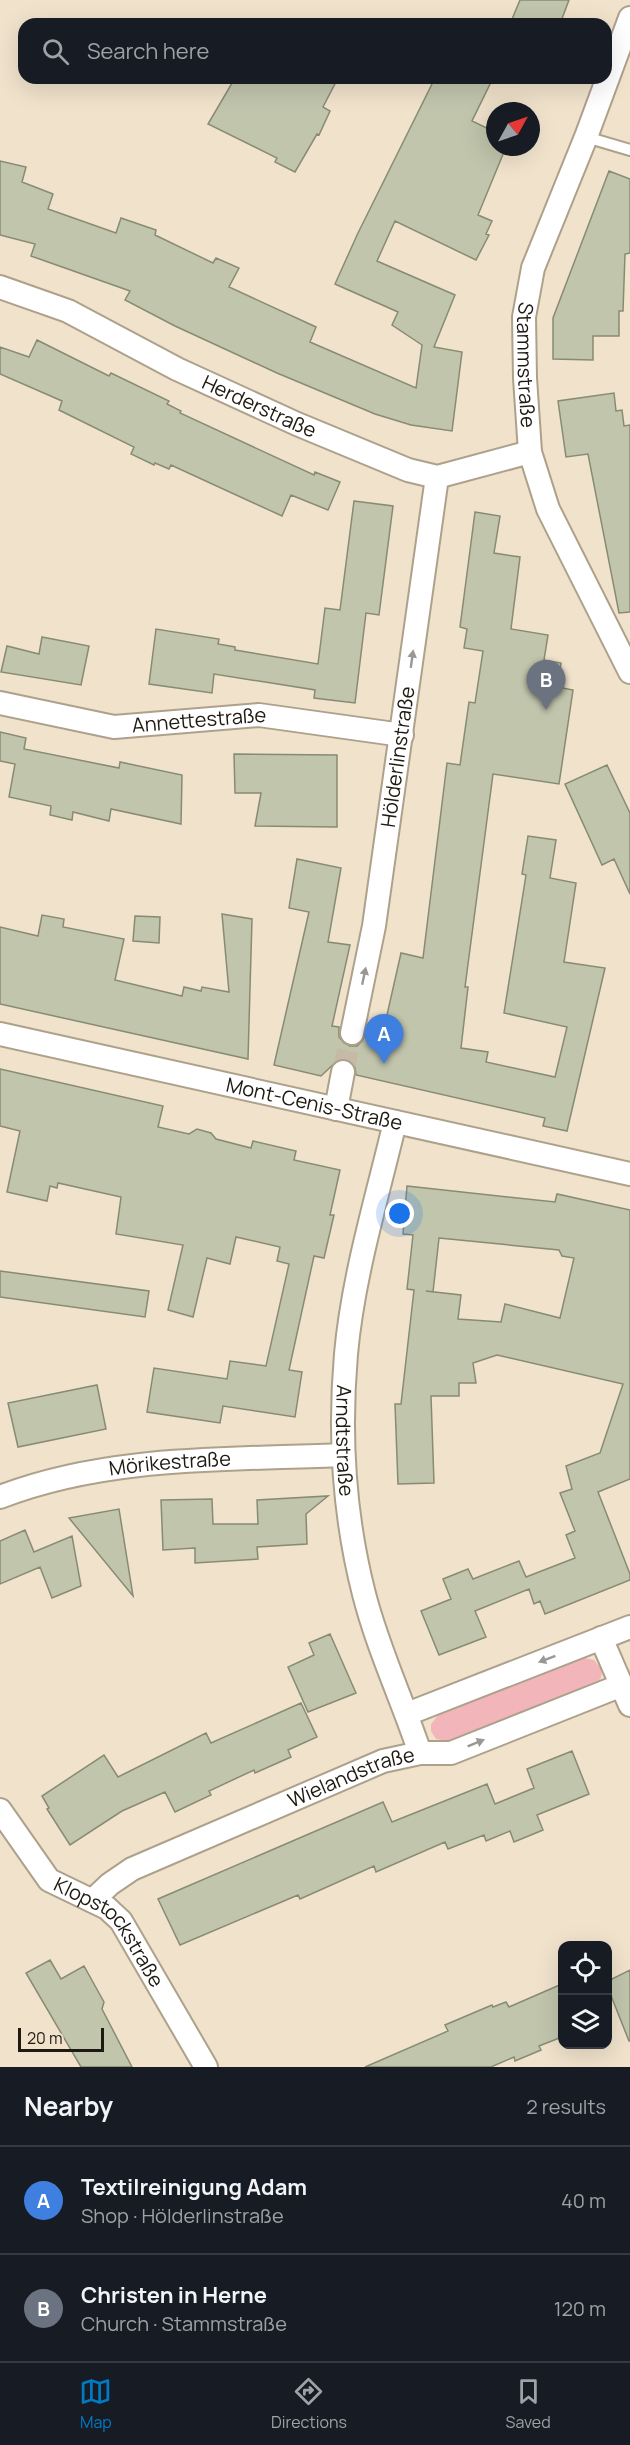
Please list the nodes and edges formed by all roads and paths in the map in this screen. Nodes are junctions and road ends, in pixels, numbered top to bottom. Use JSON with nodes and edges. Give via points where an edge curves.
{"nodes":[{"id":1,"x":630,"y":18,"type":"edge"},
{"id":2,"x":612,"y":67,"type":"edge"},
{"id":3,"x":606,"y":84,"type":"edge"},
{"id":4,"x":586,"y":137,"type":"junction"},
{"id":5,"x":630,"y":150,"type":"edge"},
{"id":6,"x":0,"y":287,"type":"edge"},
{"id":7,"x":530,"y":452,"type":"junction"},
{"id":8,"x":437,"y":477,"type":"junction"},
{"id":9,"x":630,"y":672,"type":"edge"},
{"id":10,"x":0,"y":703,"type":"edge"},
{"id":11,"x":402,"y":735,"type":"junction"},
{"id":12,"x":352,"y":1033,"type":"tunnel mouth"},
{"id":13,"x":0,"y":1034,"type":"edge"},
{"id":14,"x":343,"y":1072,"type":"tunnel mouth"},
{"id":15,"x":336,"y":1109,"type":"junction"},
{"id":16,"x":395,"y":1122,"type":"junction"},
{"id":17,"x":630,"y":1174,"type":"edge"},
{"id":18,"x":343,"y":1455,"type":"junction"},
{"id":19,"x":0,"y":1497,"type":"edge"},
{"id":20,"x":630,"y":1627,"type":"edge"},
{"id":21,"x":601,"y":1638,"type":"junction"},
{"id":22,"x":626,"y":1695,"type":"edge"},
{"id":23,"x":407,"y":1714,"type":"junction"},
{"id":24,"x":420,"y":1753,"type":"junction"},
{"id":25,"x":0,"y":1810,"type":"edge"},
{"id":26,"x":93,"y":1900,"type":"junction"},
{"id":27,"x":206,"y":2067,"type":"edge"}],
"edges":[{"from":1,"to":2,"type":"street","name":"Stammstraße"},
{"from":3,"to":4,"type":"street","name":"Stammstraße"},
{"from":4,"to":5,"type":"lane"},
{"from":4,"to":7,"type":"street","name":"Stammstraße","via":[[533,268],[524,317]]},
{"from":6,"to":8,"type":"street","name":"Herderstraße","via":[[68,311],[177,369],[297,424],[408,470]]},
{"from":7,"to":8,"type":"street","name":"Herderstraße"},
{"from":7,"to":9,"type":"street","name":"Stammstraße","via":[[548,508]]},
{"from":11,"to":8,"type":"street","name":"Hölderlinstraße","one_way":true},
{"from":10,"to":11,"type":"street","name":"Annettestraße","via":[[114,727],[259,715]]},
{"from":12,"to":11,"type":"street","name":"Hölderlinstraße","one_way":true,"via":[[374,926]]},
{"from":13,"to":15,"type":"street","name":"Mont-Cenis-Straße"},
{"from":14,"to":15,"type":"street"},
{"from":15,"to":16,"type":"street","name":"Mont-Cenis-Straße"},
{"from":16,"to":17,"type":"street","name":"Mont-Cenis-Straße"},
{"from":16,"to":18,"type":"street","name":"Arndtstraße","via":[[346,1352]]},
{"from":18,"to":19,"type":"street","name":"Mörikestraße","via":[[142,1464],[88,1472]]},
{"from":18,"to":23,"type":"street","name":"Arndtstraße","via":[[364,1593],[382,1653]]},
{"from":20,"to":21,"type":"street"},
{"from":21,"to":22,"type":"street"},
{"from":21,"to":23,"type":"street","one_way":true},
{"from":24,"to":22,"type":"street","name":"Wielandstraße","one_way":true,"via":[[451,1753]]},
{"from":23,"to":24,"type":"street","name":"Arndtstraße"},
{"from":24,"to":26,"type":"street","name":"Wielandstraße","via":[[383,1761],[132,1869]]},
{"from":25,"to":26,"type":"street","name":"Klopstockstraße","via":[[49,1880]]},
{"from":26,"to":27,"type":"street","name":"Klopstockstraße","via":[[121,1921]]}]}
